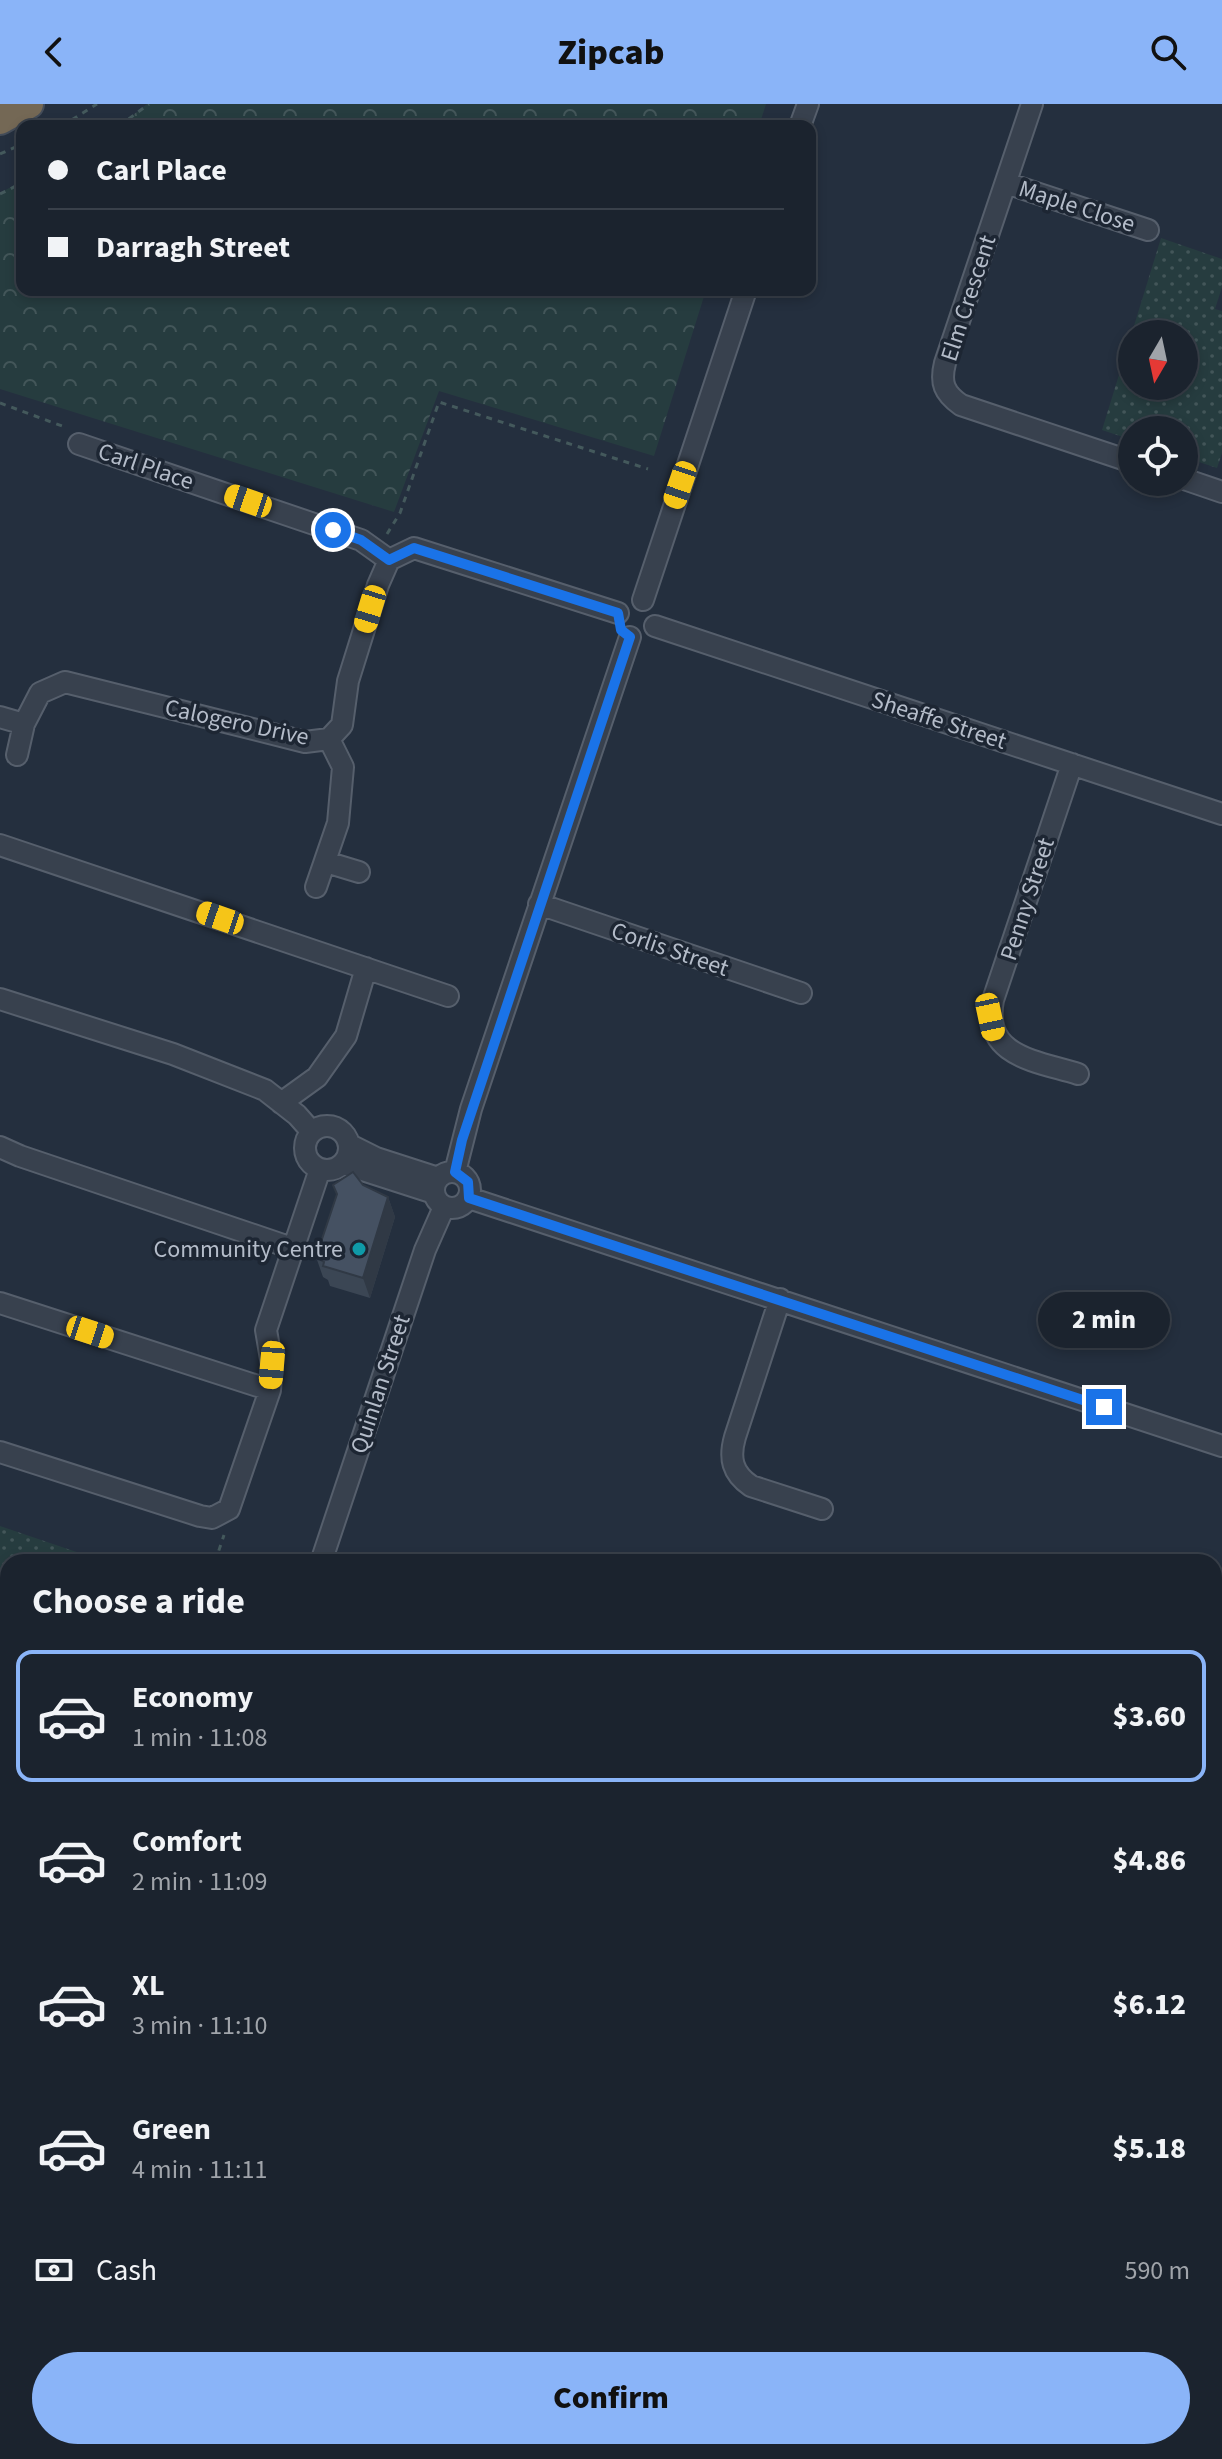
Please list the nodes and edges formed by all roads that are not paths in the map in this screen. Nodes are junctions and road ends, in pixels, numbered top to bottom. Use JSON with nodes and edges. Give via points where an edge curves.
{"nodes":[{"id":1,"x":29,"y":104,"type":"edge"},
{"id":2,"x":1032,"y":104,"type":"edge"},
{"id":3,"x":0,"y":120,"type":"edge"},
{"id":4,"x":1006,"y":183,"type":"junction"},
{"id":5,"x":1148,"y":230,"type":"dead end"},
{"id":6,"x":744,"y":296,"type":"edge"},
{"id":7,"x":79,"y":444,"type":"road end"},
{"id":8,"x":1118,"y":457,"type":"edge"},
{"id":9,"x":1198,"y":484,"type":"edge"},
{"id":10,"x":1222,"y":492,"type":"edge"},
{"id":11,"x":383,"y":556,"type":"junction"},
{"id":12,"x":643,"y":600,"type":"junction"},
{"id":13,"x":618,"y":613,"type":"junction"},
{"id":14,"x":655,"y":626,"type":"junction"},
{"id":15,"x":630,"y":637,"type":"junction"},
{"id":16,"x":0,"y":717,"type":"edge"},
{"id":17,"x":24,"y":724,"type":"junction"},
{"id":18,"x":329,"y":739,"type":"junction"},
{"id":19,"x":17,"y":755,"type":"dead end"},
{"id":20,"x":1072,"y":764,"type":"junction"},
{"id":21,"x":1222,"y":814,"type":"edge"},
{"id":22,"x":0,"y":845,"type":"edge"},
{"id":23,"x":326,"y":862,"type":"junction"},
{"id":24,"x":359,"y":872,"type":"dead end"},
{"id":25,"x":316,"y":887,"type":"dead end"},
{"id":26,"x":539,"y":904,"type":"junction"},
{"id":27,"x":366,"y":968,"type":"junction"},
{"id":28,"x":801,"y":993,"type":"dead end"},
{"id":29,"x":448,"y":996,"type":"dead end"},
{"id":30,"x":0,"y":999,"type":"edge"},
{"id":31,"x":1078,"y":1074,"type":"dead end"},
{"id":32,"x":281,"y":1103,"type":"junction"},
{"id":33,"x":312,"y":1132,"type":"junction"},
{"id":34,"x":0,"y":1147,"type":"edge"},
{"id":35,"x":347,"y":1155,"type":"junction"},
{"id":36,"x":320,"y":1169,"type":"junction"},
{"id":37,"x":443,"y":1188,"type":"junction"},
{"id":38,"x":469,"y":1198,"type":"junction"},
{"id":39,"x":292,"y":1248,"type":"junction"},
{"id":40,"x":780,"y":1299,"type":"junction"},
{"id":41,"x":0,"y":1303,"type":"edge"},
{"id":42,"x":270,"y":1390,"type":"junction"},
{"id":43,"x":1222,"y":1446,"type":"edge"},
{"id":44,"x":0,"y":1452,"type":"edge"},
{"id":45,"x":822,"y":1509,"type":"dead end"},
{"id":46,"x":324,"y":1554,"type":"edge"}],
"edges":[{"from":1,"to":3,"type":"highway"},
{"from":2,"to":4,"type":"street","name":"Elm Crescent"},
{"from":4,"to":5,"type":"street","name":"Maple Close"},
{"from":4,"to":8,"type":"street","name":"Elm Crescent","via":[[945,363],[944,390],[969,409]]},
{"from":6,"to":12,"type":"street"},
{"from":7,"to":11,"type":"street","name":"Carl Place","via":[[361,540]]},
{"from":9,"to":10,"type":"street"},
{"from":11,"to":13,"type":"street","via":[[414,548]]},
{"from":11,"to":18,"type":"street","name":"Calogero Drive","via":[[348,681],[342,725]]},
{"from":12,"to":13,"type":"street","via":[[625,603]]},
{"from":12,"to":14,"type":"street","via":[[656,614]]},
{"from":13,"to":15,"type":"street","via":[[621,630]]},
{"from":14,"to":15,"type":"street","via":[[642,638]]},
{"from":14,"to":20,"type":"street","name":"Sheaffe Street"},
{"from":15,"to":26,"type":"street","name":"Quinlan Street"},
{"from":16,"to":17,"type":"street"},
{"from":17,"to":18,"type":"street","name":"Calogero Drive","via":[[40,693],[65,682],[305,742]]},
{"from":17,"to":19,"type":"street","name":"Calogero Drive"},
{"from":18,"to":23,"type":"street","via":[[343,767],[338,823]]},
{"from":20,"to":21,"type":"street","name":"Sheaffe Street"},
{"from":20,"to":31,"type":"street","name":"Penny Street","via":[[990,1017],[1001,1045]]},
{"from":22,"to":27,"type":"street"},
{"from":23,"to":24,"type":"street"},
{"from":23,"to":25,"type":"street"},
{"from":26,"to":28,"type":"street","name":"Corlis Street"},
{"from":26,"to":37,"type":"street","name":"Quinlan Street"},
{"from":27,"to":29,"type":"street"},
{"from":27,"to":32,"type":"street","via":[[346,1036],[317,1077]]},
{"from":30,"to":32,"type":"street","via":[[173,1054],[265,1090]]},
{"from":32,"to":33,"type":"street"},
{"from":33,"to":35,"type":"street","via":[[324,1126],[338,1128],[344,1133]]},
{"from":33,"to":36,"type":"street","via":[[305,1153]]},
{"from":34,"to":39,"type":"street"},
{"from":35,"to":36,"type":"street","via":[[333,1170]]},
{"from":35,"to":37,"type":"street"},
{"from":36,"to":39,"type":"street"},
{"from":37,"to":38,"type":"street","via":[[461,1207]]},
{"from":37,"to":38,"type":"street","via":[[468,1182]]},
{"from":37,"to":46,"type":"street","name":"Quinlan Street"},
{"from":38,"to":40,"type":"street"},
{"from":39,"to":42,"type":"street","via":[[266,1330]]},
{"from":40,"to":43,"type":"street"},
{"from":40,"to":45,"type":"street","via":[[731,1462],[751,1486]]},
{"from":41,"to":42,"type":"street"},
{"from":42,"to":44,"type":"street","via":[[234,1500],[212,1518]]}]}
